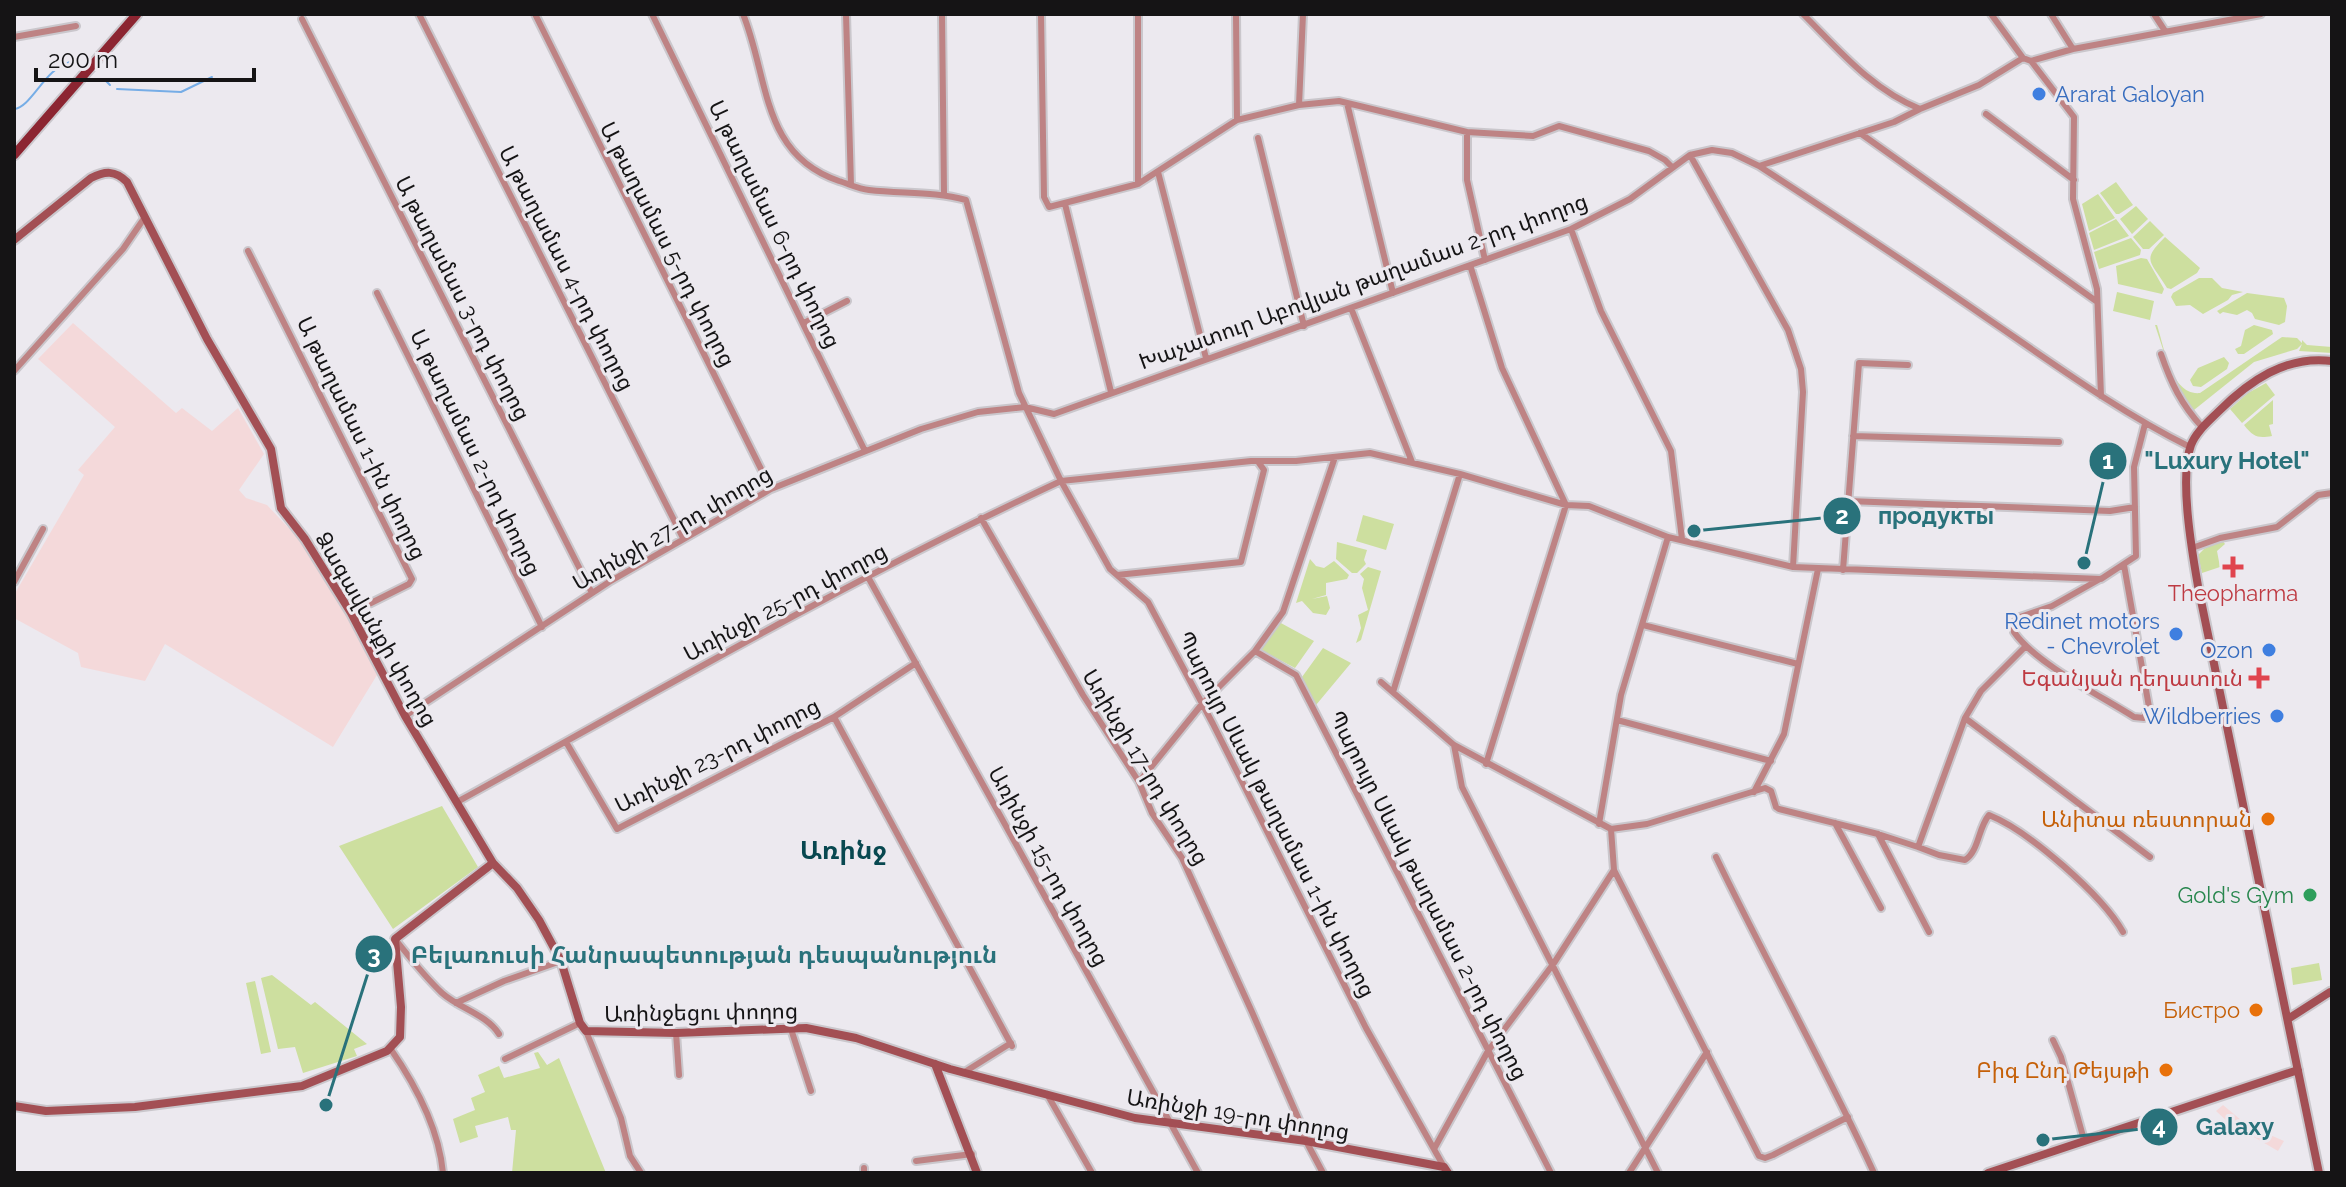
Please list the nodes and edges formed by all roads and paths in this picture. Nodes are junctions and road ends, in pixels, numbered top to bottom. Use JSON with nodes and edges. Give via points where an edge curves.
{"nodes":[{"id":1,"x":137,"y":14,"type":"edge"},
{"id":2,"x":419,"y":14,"type":"edge"},
{"id":3,"x":535,"y":14,"type":"edge"},
{"id":4,"x":652,"y":14,"type":"edge"},
{"id":5,"x":743,"y":14,"type":"edge"},
{"id":6,"x":846,"y":14,"type":"edge"},
{"id":7,"x":942,"y":14,"type":"edge"},
{"id":8,"x":1041,"y":14,"type":"edge"},
{"id":9,"x":1138,"y":14,"type":"edge"},
{"id":10,"x":1236,"y":14,"type":"edge"},
{"id":11,"x":1303,"y":14,"type":"edge"},
{"id":12,"x":1803,"y":14,"type":"edge"},
{"id":13,"x":1991,"y":14,"type":"edge"},
{"id":14,"x":2051,"y":14,"type":"edge"},
{"id":15,"x":2154,"y":14,"type":"edge"},
{"id":16,"x":2261,"y":14,"type":"edge"},
{"id":17,"x":302,"y":19,"type":"dead end"},
{"id":18,"x":76,"y":26,"type":"dead end"},
{"id":19,"x":2165,"y":31,"type":"junction"},
{"id":20,"x":14,"y":37,"type":"edge"},
{"id":21,"x":2073,"y":49,"type":"junction"},
{"id":22,"x":2027,"y":60,"type":"junction"},
{"id":23,"x":1347,"y":103,"type":"junction"},
{"id":24,"x":1299,"y":105,"type":"junction"},
{"id":25,"x":1920,"y":109,"type":"junction"},
{"id":26,"x":1986,"y":114,"type":"dead end"},
{"id":27,"x":1237,"y":120,"type":"junction"},
{"id":28,"x":1467,"y":132,"type":"junction"},
{"id":29,"x":1860,"y":133,"type":"junction"},
{"id":30,"x":1258,"y":138,"type":"dead end"},
{"id":31,"x":14,"y":155,"type":"edge"},
{"id":32,"x":1690,"y":155,"type":"junction"},
{"id":33,"x":1759,"y":166,"type":"junction"},
{"id":34,"x":1672,"y":167,"type":"junction"},
{"id":35,"x":1158,"y":172,"type":"junction"},
{"id":36,"x":2074,"y":180,"type":"junction"},
{"id":37,"x":1138,"y":184,"type":"junction"},
{"id":38,"x":851,"y":185,"type":"junction"},
{"id":39,"x":944,"y":194,"type":"junction"},
{"id":40,"x":1065,"y":204,"type":"junction"},
{"id":41,"x":145,"y":217,"type":"junction"},
{"id":42,"x":1571,"y":229,"type":"junction"},
{"id":43,"x":14,"y":240,"type":"edge"},
{"id":44,"x":248,"y":251,"type":"dead end"},
{"id":45,"x":1485,"y":260,"type":"junction"},
{"id":46,"x":1470,"y":265,"type":"junction"},
{"id":47,"x":377,"y":293,"type":"dead end"},
{"id":48,"x":1393,"y":293,"type":"junction"},
{"id":49,"x":847,"y":301,"type":"dead end"},
{"id":50,"x":2096,"y":301,"type":"junction"},
{"id":51,"x":1351,"y":308,"type":"junction"},
{"id":52,"x":804,"y":323,"type":"junction"},
{"id":53,"x":1304,"y":326,"type":"junction"},
{"id":54,"x":2161,"y":354,"type":"dead end"},
{"id":55,"x":1206,"y":358,"type":"junction"},
{"id":56,"x":2332,"y":361,"type":"edge"},
{"id":57,"x":1908,"y":365,"type":"dead end"},
{"id":58,"x":14,"y":371,"type":"edge"},
{"id":59,"x":1111,"y":392,"type":"junction"},
{"id":60,"x":2101,"y":396,"type":"junction"},
{"id":61,"x":1025,"y":407,"type":"junction"},
{"id":62,"x":2145,"y":424,"type":"junction"},
{"id":63,"x":2202,"y":427,"type":"junction"},
{"id":64,"x":1853,"y":436,"type":"junction"},
{"id":65,"x":2059,"y":442,"type":"dead end"},
{"id":66,"x":2190,"y":447,"type":"junction"},
{"id":67,"x":865,"y":451,"type":"junction"},
{"id":68,"x":1335,"y":457,"type":"junction"},
{"id":69,"x":1412,"y":462,"type":"junction"},
{"id":70,"x":1259,"y":463,"type":"junction"},
{"id":71,"x":1460,"y":474,"type":"junction"},
{"id":72,"x":1061,"y":481,"type":"junction"},
{"id":73,"x":771,"y":489,"type":"junction"},
{"id":74,"x":2332,"y":493,"type":"edge"},
{"id":75,"x":1848,"y":501,"type":"junction"},
{"id":76,"x":1566,"y":505,"type":"junction"},
{"id":77,"x":2135,"y":507,"type":"junction"},
{"id":78,"x":981,"y":518,"type":"junction"},
{"id":79,"x":43,"y":529,"type":"dead end"},
{"id":80,"x":1668,"y":537,"type":"junction"},
{"id":81,"x":683,"y":538,"type":"junction"},
{"id":82,"x":1682,"y":539,"type":"junction"},
{"id":83,"x":2192,"y":548,"type":"junction"},
{"id":84,"x":2124,"y":565,"type":"junction"},
{"id":85,"x":1793,"y":567,"type":"junction"},
{"id":86,"x":1818,"y":569,"type":"junction"},
{"id":87,"x":1843,"y":570,"type":"junction"},
{"id":88,"x":1116,"y":575,"type":"junction"},
{"id":89,"x":868,"y":577,"type":"junction"},
{"id":90,"x":2101,"y":579,"type":"junction"},
{"id":91,"x":14,"y":582,"type":"edge"},
{"id":92,"x":592,"y":593,"type":"junction"},
{"id":93,"x":351,"y":613,"type":"junction"},
{"id":94,"x":1643,"y":625,"type":"junction"},
{"id":95,"x":542,"y":627,"type":"junction"},
{"id":96,"x":2026,"y":646,"type":"junction"},
{"id":97,"x":1255,"y":651,"type":"junction"},
{"id":98,"x":916,"y":663,"type":"junction"},
{"id":99,"x":1798,"y":664,"type":"junction"},
{"id":100,"x":1381,"y":682,"type":"dead end"},
{"id":101,"x":1393,"y":692,"type":"junction"},
{"id":102,"x":1202,"y":704,"type":"junction"},
{"id":103,"x":405,"y":716,"type":"junction"},
{"id":104,"x":834,"y":717,"type":"junction"},
{"id":105,"x":1965,"y":718,"type":"junction"},
{"id":106,"x":1617,"y":720,"type":"junction"},
{"id":107,"x":566,"y":742,"type":"junction"},
{"id":108,"x":1454,"y":745,"type":"junction"},
{"id":109,"x":1771,"y":761,"type":"junction"},
{"id":110,"x":1486,"y":764,"type":"junction"},
{"id":111,"x":1139,"y":782,"type":"junction"},
{"id":112,"x":1754,"y":792,"type":"junction"},
{"id":113,"x":457,"y":802,"type":"junction"},
{"id":114,"x":1835,"y":823,"type":"junction"},
{"id":115,"x":1599,"y":824,"type":"junction"},
{"id":116,"x":1611,"y":829,"type":"junction"},
{"id":117,"x":1878,"y":834,"type":"junction"},
{"id":118,"x":1918,"y":847,"type":"junction"},
{"id":119,"x":1716,"y":857,"type":"dead end"},
{"id":120,"x":2150,"y":857,"type":"dead end"},
{"id":121,"x":493,"y":863,"type":"junction"},
{"id":122,"x":1614,"y":870,"type":"junction"},
{"id":123,"x":1881,"y":908,"type":"dead end"},
{"id":124,"x":1929,"y":932,"type":"dead end"},
{"id":125,"x":2123,"y":932,"type":"dead end"},
{"id":126,"x":395,"y":939,"type":"junction"},
{"id":127,"x":561,"y":961,"type":"junction"},
{"id":128,"x":1554,"y":963,"type":"junction"},
{"id":129,"x":2331,"y":992,"type":"edge"},
{"id":130,"x":456,"y":1003,"type":"junction"},
{"id":131,"x":2288,"y":1019,"type":"junction"},
{"id":132,"x":583,"y":1027,"type":"junction"},
{"id":133,"x":791,"y":1029,"type":"junction"},
{"id":134,"x":676,"y":1033,"type":"junction"},
{"id":135,"x":499,"y":1034,"type":"dead end"},
{"id":136,"x":2053,"y":1040,"type":"dead end"},
{"id":137,"x":390,"y":1048,"type":"junction"},
{"id":138,"x":1488,"y":1051,"type":"junction"},
{"id":139,"x":1707,"y":1052,"type":"junction"},
{"id":140,"x":505,"y":1059,"type":"dead end"},
{"id":141,"x":935,"y":1064,"type":"junction"},
{"id":142,"x":2298,"y":1070,"type":"junction"},
{"id":143,"x":963,"y":1073,"type":"junction"},
{"id":144,"x":679,"y":1075,"type":"dead end"},
{"id":145,"x":811,"y":1091,"type":"dead end"},
{"id":146,"x":1047,"y":1094,"type":"junction"},
{"id":147,"x":14,"y":1106,"type":"edge"},
{"id":148,"x":1848,"y":1117,"type":"junction"},
{"id":149,"x":1170,"y":1124,"type":"junction"},
{"id":150,"x":2084,"y":1140,"type":"junction"},
{"id":151,"x":1306,"y":1141,"type":"junction"},
{"id":152,"x":1646,"y":1147,"type":"junction"},
{"id":153,"x":1434,"y":1149,"type":"junction"},
{"id":154,"x":972,"y":1154,"type":"junction"},
{"id":155,"x":916,"y":1161,"type":"dead end"},
{"id":156,"x":1446,"y":1170,"type":"edge"},
{"id":157,"x":443,"y":1173,"type":"edge"},
{"id":158,"x":641,"y":1173,"type":"edge"},
{"id":159,"x":977,"y":1173,"type":"edge"},
{"id":160,"x":1092,"y":1173,"type":"edge"},
{"id":161,"x":1198,"y":1173,"type":"edge"},
{"id":162,"x":1323,"y":1173,"type":"edge"},
{"id":163,"x":1551,"y":1173,"type":"edge"},
{"id":164,"x":1629,"y":1173,"type":"edge"},
{"id":165,"x":1658,"y":1173,"type":"edge"},
{"id":166,"x":1874,"y":1173,"type":"edge"},
{"id":167,"x":1988,"y":1173,"type":"edge"},
{"id":168,"x":2319,"y":1173,"type":"edge"}],
"edges":[{"from":1,"to":31,"type":"main road"},
{"from":2,"to":81,"type":"street","name":"Ա թաղամաս 4-րդ փողոց"},
{"from":3,"to":73,"type":"street","name":"Ա թաղամաս 5-րդ փողոց"},
{"from":4,"to":52,"type":"street","name":"Ա թաղամաս 6-րդ փողոց"},
{"from":5,"to":38,"type":"street","via":[[769,111],[791,151],[822,175]]},
{"from":6,"to":38,"type":"street"},
{"from":7,"to":39,"type":"street"},
{"from":8,"to":40,"type":"street","via":[[1044,197],[1049,207]]},
{"from":9,"to":37,"type":"street"},
{"from":10,"to":27,"type":"street"},
{"from":11,"to":24,"type":"street"},
{"from":12,"to":25,"type":"street","via":[[1868,80]]},
{"from":13,"to":22,"type":"street"},
{"from":14,"to":21,"type":"street"},
{"from":15,"to":19,"type":"street"},
{"from":16,"to":19,"type":"street"},
{"from":17,"to":92,"type":"street","name":"Ա թաղամաս 3-րդ փողոց"},
{"from":18,"to":20,"type":"street"},
{"from":19,"to":21,"type":"street"},
{"from":21,"to":22,"type":"street"},
{"from":22,"to":25,"type":"street"},
{"from":22,"to":36,"type":"street","via":[[2074,117]]},
{"from":23,"to":24,"type":"street"},
{"from":23,"to":28,"type":"street"},
{"from":23,"to":48,"type":"street"},
{"from":24,"to":27,"type":"street"},
{"from":25,"to":29,"type":"street"},
{"from":26,"to":36,"type":"street"},
{"from":27,"to":35,"type":"street"},
{"from":28,"to":34,"type":"street","via":[[1533,136],[1559,126],[1649,151]]},
{"from":28,"to":45,"type":"street","via":[[1467,180]]},
{"from":29,"to":33,"type":"street"},
{"from":29,"to":50,"type":"street"},
{"from":30,"to":53,"type":"street"},
{"from":32,"to":33,"type":"street","via":[[1732,153]]},
{"from":32,"to":34,"type":"street","name":"Խաչատուր Աբովյան թաղամաս 2-րդ փողոց"},
{"from":32,"to":85,"type":"street","via":[[1788,330],[1801,369]]},
{"from":33,"to":60,"type":"street"},
{"from":34,"to":42,"type":"street","name":"Խաչատուր Աբովյան թաղամաս 2-րդ փողոց","via":[[1630,199]]},
{"from":35,"to":37,"type":"street"},
{"from":35,"to":55,"type":"street"},
{"from":36,"to":50,"type":"street","via":[[2073,199]]},
{"from":37,"to":40,"type":"street"},
{"from":38,"to":39,"type":"street"},
{"from":39,"to":61,"type":"street","via":[[966,200]]},
{"from":40,"to":59,"type":"street"},
{"from":41,"to":43,"type":"street","name":"Ձագավանքի փողոց","via":[[127,182],[102,172]]},
{"from":41,"to":58,"type":"street"},
{"from":41,"to":93,"type":"street","name":"Ձագավանքի փողոց","via":[[271,449],[281,508]]},
{"from":42,"to":45,"type":"street","name":"Խաչատուր Աբովյան թաղամաս 2-րդ փողոց"},
{"from":42,"to":82,"type":"street","via":[[1601,311],[1671,451]]},
{"from":44,"to":93,"type":"street","name":"Ա թաղամաս 1-ին փողոց","via":[[412,579]]},
{"from":45,"to":46,"type":"street","name":"Խաչատուր Աբովյան թաղամաս 2-րդ փողոց"},
{"from":46,"to":48,"type":"street","name":"Խաչատուր Աբովյան թաղամաս 2-րդ փողոց"},
{"from":46,"to":76,"type":"street","via":[[1502,368]]},
{"from":47,"to":95,"type":"street","name":"Ա թաղամաս 2-րդ փողոց"},
{"from":48,"to":51,"type":"street","name":"Խաչատուր Աբովյան թաղամաս 2-րդ փողոց"},
{"from":49,"to":52,"type":"street"},
{"from":50,"to":60,"type":"street"},
{"from":51,"to":53,"type":"street","name":"Խաչատուր Աբովյան թաղամաս 2-րդ փողոց"},
{"from":51,"to":69,"type":"street"},
{"from":52,"to":67,"type":"street","name":"Ա թաղամաս 6-րդ փողոց"},
{"from":53,"to":55,"type":"street","name":"Խաչատուր Աբովյան թաղամաս 2-րդ փողոց"},
{"from":54,"to":63,"type":"street","via":[[2172,388]]},
{"from":55,"to":59,"type":"street","name":"Խաչատուր Աբովյան թաղամաս 2-րդ փողոց"},
{"from":56,"to":63,"type":"street","via":[[2302,362],[2265,374]]},
{"from":57,"to":64,"type":"street","via":[[1859,363]]},
{"from":59,"to":61,"type":"street","name":"Խաչատուր Աբովյան թաղամաս 2-րդ փողոց","via":[[1054,414]]},
{"from":60,"to":62,"type":"street"},
{"from":61,"to":67,"type":"street","name":"Առինջի 27-րդ փողոց","via":[[978,412]]},
{"from":61,"to":72,"type":"street"},
{"from":62,"to":66,"type":"street"},
{"from":62,"to":77,"type":"street","via":[[2134,467]]},
{"from":63,"to":66,"type":"street"},
{"from":64,"to":65,"type":"street"},
{"from":64,"to":75,"type":"street"},
{"from":66,"to":83,"type":"street","via":[[2186,495]]},
{"from":67,"to":73,"type":"street","name":"Առինջի 27-րդ փողոց"},
{"from":68,"to":69,"type":"street","name":"Առինջի 25-րդ փողոց","via":[[1370,453]]},
{"from":68,"to":70,"type":"street","name":"Առինջի 25-րդ փողոց"},
{"from":68,"to":97,"type":"street","via":[[1283,612]]},
{"from":69,"to":71,"type":"street","name":"Առինջի 25-րդ փողոց"},
{"from":70,"to":72,"type":"street","name":"Առինջի 25-րդ փողոց"},
{"from":70,"to":88,"type":"street","via":[[1264,470],[1241,562]]},
{"from":71,"to":76,"type":"street","name":"Առինջի 25-րդ փողոց"},
{"from":71,"to":101,"type":"street"},
{"from":72,"to":78,"type":"street","name":"Առինջի 25-րդ փողոց"},
{"from":72,"to":88,"type":"street","name":"Պարույր Սևակ թաղամաս 1-ին փողոց"},
{"from":73,"to":81,"type":"street","name":"Առինջի 27-րդ փողոց"},
{"from":74,"to":83,"type":"street","via":[[2313,499],[2277,527]]},
{"from":75,"to":77,"type":"street","via":[[2110,511]]},
{"from":75,"to":87,"type":"street"},
{"from":76,"to":80,"type":"street","name":"Առինջի 25-րդ փողոց","via":[[1589,506]]},
{"from":76,"to":110,"type":"street"},
{"from":77,"to":84,"type":"street","via":[[2136,556]]},
{"from":78,"to":89,"type":"street","name":"Առինջի 25-րդ փողոց"},
{"from":78,"to":111,"type":"street","name":"Առինջի 17-րդ փողոց"},
{"from":79,"to":91,"type":"street"},
{"from":80,"to":82,"type":"street","name":"Առինջի 25-րդ փողոց"},
{"from":80,"to":94,"type":"street"},
{"from":81,"to":92,"type":"street","name":"Առինջի 27-րդ փողոց"},
{"from":82,"to":85,"type":"street","name":"Առինջի 25-րդ փողոց"},
{"from":83,"to":131,"type":"street"},
{"from":84,"to":90,"type":"street"},
{"from":84,"to":96,"type":"street","via":[[2149,707],[2144,718],[2134,717]]},
{"from":85,"to":86,"type":"street","name":"Առինջի 25-րդ փողոց"},
{"from":86,"to":87,"type":"street","name":"Առինջի 25-րդ փողոց"},
{"from":86,"to":99,"type":"street"},
{"from":87,"to":90,"type":"street","name":"Առինջի 25-րդ փողոց"},
{"from":88,"to":102,"type":"street","name":"Պարույր Սևակ թաղամաս 1-ին փողոց","via":[[1148,602]]},
{"from":89,"to":98,"type":"street","name":"Առինջի 15-րդ փողոց"},
{"from":89,"to":107,"type":"street","name":"Առինջի 25-րդ փողոց"},
{"from":90,"to":96,"type":"street","via":[[2016,620],[2014,632]]},
{"from":92,"to":95,"type":"street","name":"Առինջի 27-րդ փողոց"},
{"from":93,"to":103,"type":"street","name":"Ձագավանքի փողոց"},
{"from":94,"to":99,"type":"street"},
{"from":94,"to":106,"type":"street"},
{"from":95,"to":103,"type":"street","name":"Առինջի 27-րդ փողոց"},
{"from":96,"to":105,"type":"street","via":[[1981,691]]},
{"from":97,"to":102,"type":"street"},
{"from":97,"to":138,"type":"street","name":"Պարույր Սևակ թաղամաս 2-րդ փողոց","via":[[1296,675]]},
{"from":98,"to":104,"type":"street","name":"Առինջի 23-րդ փողոց"},
{"from":98,"to":149,"type":"street","name":"Առինջի 15-րդ փողոց"},
{"from":99,"to":109,"type":"street","via":[[1784,734]]},
{"from":100,"to":101,"type":"street"},
{"from":101,"to":108,"type":"street"},
{"from":102,"to":111,"type":"street"},
{"from":102,"to":153,"type":"street","name":"Պարույր Սևակ թաղամաս 1-ին փողոց","via":[[1366,1028]]},
{"from":103,"to":113,"type":"street","name":"Ձագավանքի փողոց"},
{"from":104,"to":107,"type":"street","name":"Առինջի 23-րդ փողոց","via":[[617,829]]},
{"from":104,"to":143,"type":"street","via":[[1012,1044]]},
{"from":105,"to":118,"type":"street"},
{"from":105,"to":120,"type":"street"},
{"from":106,"to":109,"type":"street"},
{"from":106,"to":115,"type":"street"},
{"from":107,"to":113,"type":"street","name":"Առինջի 25-րդ փողոց"},
{"from":108,"to":110,"type":"street"},
{"from":108,"to":128,"type":"street","via":[[1462,787]]},
{"from":109,"to":112,"type":"street"},
{"from":110,"to":115,"type":"street"},
{"from":111,"to":151,"type":"street","name":"Առինջի 17-րդ փողոց","via":[[1203,903]]},
{"from":112,"to":114,"type":"street","via":[[1768,788],[1779,809]]},
{"from":112,"to":116,"type":"street","via":[[1647,824]]},
{"from":113,"to":121,"type":"street","name":"Ձագավանքի փողոց"},
{"from":114,"to":117,"type":"street"},
{"from":114,"to":123,"type":"street"},
{"from":115,"to":116,"type":"street"},
{"from":116,"to":122,"type":"street"},
{"from":117,"to":118,"type":"street"},
{"from":117,"to":124,"type":"street"},
{"from":118,"to":125,"type":"street","via":[[1965,860],[1989,815],[2043,849],[2112,913]]},
{"from":119,"to":148,"type":"street"},
{"from":121,"to":126,"type":"street"},
{"from":121,"to":127,"type":"street","name":"Ձագավանքի փողոց","via":[[517,888]]},
{"from":122,"to":128,"type":"street"},
{"from":122,"to":139,"type":"street"},
{"from":126,"to":130,"type":"street"},
{"from":126,"to":137,"type":"street","via":[[400,1037]]},
{"from":127,"to":130,"type":"street"},
{"from":127,"to":132,"type":"street","name":"Ձագավանքի փողոց"},
{"from":128,"to":138,"type":"street"},
{"from":128,"to":152,"type":"street"},
{"from":129,"to":131,"type":"street"},
{"from":130,"to":135,"type":"street","via":[[491,1022]]},
{"from":131,"to":142,"type":"street"},
{"from":132,"to":134,"type":"street","name":"Առինջեցու փողոց"},
{"from":132,"to":140,"type":"street"},
{"from":132,"to":158,"type":"street","name":"Ձագավանքի փողոց"},
{"from":133,"to":134,"type":"street","name":"Առինջեցու փողոց"},
{"from":133,"to":141,"type":"street","name":"Առինջեցու փողոց","via":[[856,1038]]},
{"from":133,"to":145,"type":"street"},
{"from":134,"to":144,"type":"street"},
{"from":136,"to":150,"type":"street"},
{"from":137,"to":147,"type":"street","via":[[302,1086],[135,1107],[46,1111]]},
{"from":137,"to":157,"type":"street","via":[[410,1076],[441,1152]]},
{"from":138,"to":153,"type":"street"},
{"from":138,"to":163,"type":"street","name":"Պարույր Սևակ թաղամաս 2-րդ փողոց"},
{"from":139,"to":148,"type":"street","via":[[1759,1156],[1773,1155]]},
{"from":139,"to":152,"type":"street"},
{"from":141,"to":143,"type":"street","name":"Առինջի 19-րդ փողոց"},
{"from":141,"to":154,"type":"street"},
{"from":142,"to":150,"type":"street"},
{"from":142,"to":168,"type":"street"},
{"from":143,"to":146,"type":"street","name":"Առինջի 19-րդ փողոց"},
{"from":146,"to":149,"type":"street","name":"Առինջի 19-րդ փողոց"},
{"from":146,"to":160,"type":"street"},
{"from":148,"to":166,"type":"street"},
{"from":149,"to":151,"type":"street","name":"Առինջի 19-րդ փողոց"},
{"from":149,"to":161,"type":"street","name":"Առինջի 15-րդ փողոց"},
{"from":150,"to":167,"type":"street"},
{"from":151,"to":156,"type":"street","name":"Առինջի 19-րդ փողոց"},
{"from":151,"to":162,"type":"street","name":"Առինջի 17-րդ փողոց"},
{"from":152,"to":164,"type":"street"},
{"from":152,"to":165,"type":"street"},
{"from":153,"to":156,"type":"street","name":"Պարույր Սևակ թաղամաս 1-ին փողոց"},
{"from":154,"to":155,"type":"street"},
{"from":154,"to":159,"type":"street"}]}
